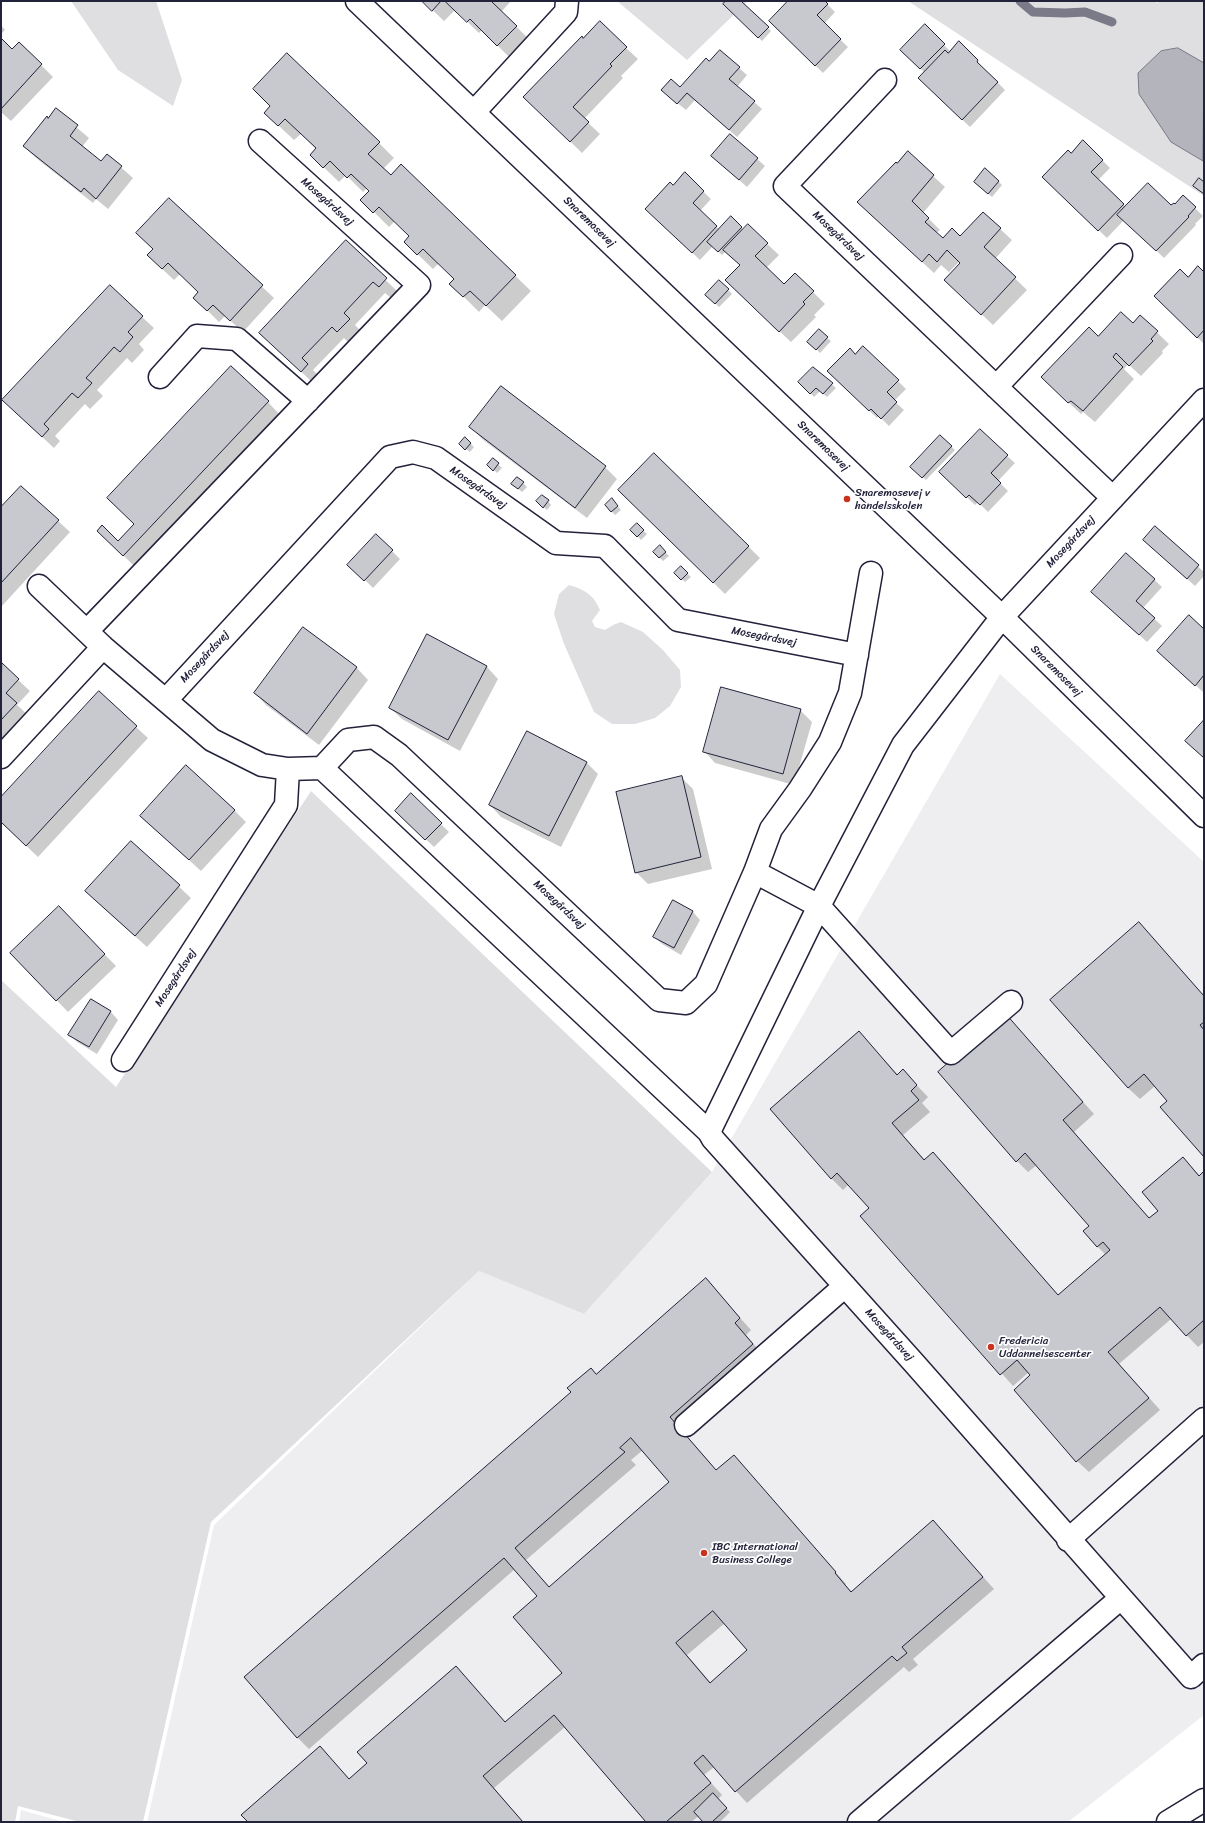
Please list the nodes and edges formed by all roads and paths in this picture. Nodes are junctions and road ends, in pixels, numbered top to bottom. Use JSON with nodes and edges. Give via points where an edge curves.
{"nodes":[{"id":1,"x":358,"y":1,"type":"edge"},
{"id":2,"x":567,"y":1,"type":"edge"},
{"id":3,"x":885,"y":80,"type":"dead end"},
{"id":4,"x":474,"y":112,"type":"junction"},
{"id":5,"x":260,"y":141,"type":"dead end"},
{"id":6,"x":1121,"y":255,"type":"dead end"},
{"id":7,"x":160,"y":376,"type":"dead end"},
{"id":8,"x":996,"y":387,"type":"junction"},
{"id":9,"x":308,"y":400,"type":"junction"},
{"id":10,"x":1204,"y":400,"type":"edge"},
{"id":11,"x":1113,"y":498,"type":"junction"},
{"id":12,"x":871,"y":573,"type":"dead end"},
{"id":13,"x":40,"y":586,"type":"dead end"},
{"id":14,"x":1002,"y":617,"type":"junction"},
{"id":15,"x":87,"y":631,"type":"junction"},
{"id":16,"x":103,"y":647,"type":"junction"},
{"id":17,"x":857,"y":655,"type":"junction"},
{"id":18,"x":166,"y":700,"type":"junction"},
{"id":19,"x":1,"y":757,"type":"edge"},
{"id":20,"x":288,"y":768,"type":"junction"},
{"id":21,"x":322,"y":768,"type":"junction"},
{"id":22,"x":1204,"y":816,"type":"edge"},
{"id":23,"x":755,"y":872,"type":"junction"},
{"id":24,"x":819,"y":906,"type":"junction"},
{"id":25,"x":1011,"y":1002,"type":"dead end"},
{"id":26,"x":123,"y":1060,"type":"dead end"},
{"id":27,"x":709,"y":1132,"type":"junction"},
{"id":28,"x":846,"y":1286,"type":"junction"},
{"id":29,"x":1204,"y":1419,"type":"edge"},
{"id":30,"x":686,"y":1425,"type":"dead end"},
{"id":31,"x":1068,"y":1540,"type":"junction"},
{"id":32,"x":1121,"y":1598,"type":"junction"},
{"id":33,"x":1204,"y":1665,"type":"edge"},
{"id":34,"x":1204,"y":1800,"type":"edge"},
{"id":35,"x":859,"y":1822,"type":"edge"},
{"id":36,"x":1168,"y":1822,"type":"edge"}],
"edges":[{"from":1,"to":4,"type":"street","name":"Snaremosevej"},
{"from":2,"to":4,"type":"street","via":[[566,12]]},
{"from":3,"to":8,"type":"street","name":"Mosegårdsvej","via":[[785,186]]},
{"from":4,"to":14,"type":"street","name":"Snaremosevej"},
{"from":5,"to":9,"type":"street","name":"Mosegårdsvej","via":[[419,285]]},
{"from":6,"to":8,"type":"street"},
{"from":7,"to":9,"type":"street","via":[[197,336],[237,339]]},
{"from":8,"to":11,"type":"street","name":"Mosegårdsvej"},
{"from":9,"to":15,"type":"street","name":"Mosegårdsvej"},
{"from":10,"to":11,"type":"street","name":"Mosegårdsvej"},
{"from":11,"to":14,"type":"street","name":"Mosegårdsvej"},
{"from":12,"to":17,"type":"street","name":"Mosegårdsvej"},
{"from":13,"to":15,"type":"street"},
{"from":14,"to":22,"type":"street","name":"Snaremosevej"},
{"from":14,"to":24,"type":"street","name":"Mosegårdsvej","via":[[903,745]]},
{"from":15,"to":16,"type":"street"},
{"from":16,"to":18,"type":"street"},
{"from":16,"to":19,"type":"street"},
{"from":17,"to":18,"type":"street","name":"Mosegårdsvej","via":[[678,620],[604,546],[556,543],[436,458],[413,452],[390,457]]},
{"from":17,"to":23,"type":"street","name":"Mosegårdsvej","via":[[850,693],[830,742],[771,829]]},
{"from":18,"to":20,"type":"street","via":[[212,740],[262,765]]},
{"from":20,"to":21,"type":"street"},
{"from":20,"to":26,"type":"street","name":"Mosegårdsvej","via":[[286,805]]},
{"from":21,"to":23,"type":"street","name":"Mosegårdsvej","via":[[348,740],[374,737],[399,755],[659,1000],[686,1003],[706,984]]},
{"from":21,"to":27,"type":"street","name":"Mosegårdsvej"},
{"from":23,"to":24,"type":"street"},
{"from":24,"to":25,"type":"street","via":[[952,1053]]},
{"from":24,"to":27,"type":"street","name":"Mosegårdsvej"},
{"from":27,"to":28,"type":"street","name":"Mosegårdsvej"},
{"from":28,"to":30,"type":"street"},
{"from":28,"to":31,"type":"street","name":"Mosegårdsvej"},
{"from":29,"to":31,"type":"street"},
{"from":31,"to":32,"type":"street","name":"Mosegårdsvej"},
{"from":32,"to":33,"type":"street","name":"Mosegårdsvej","via":[[1191,1677]]},
{"from":32,"to":35,"type":"street"},
{"from":34,"to":36,"type":"street"}]}
